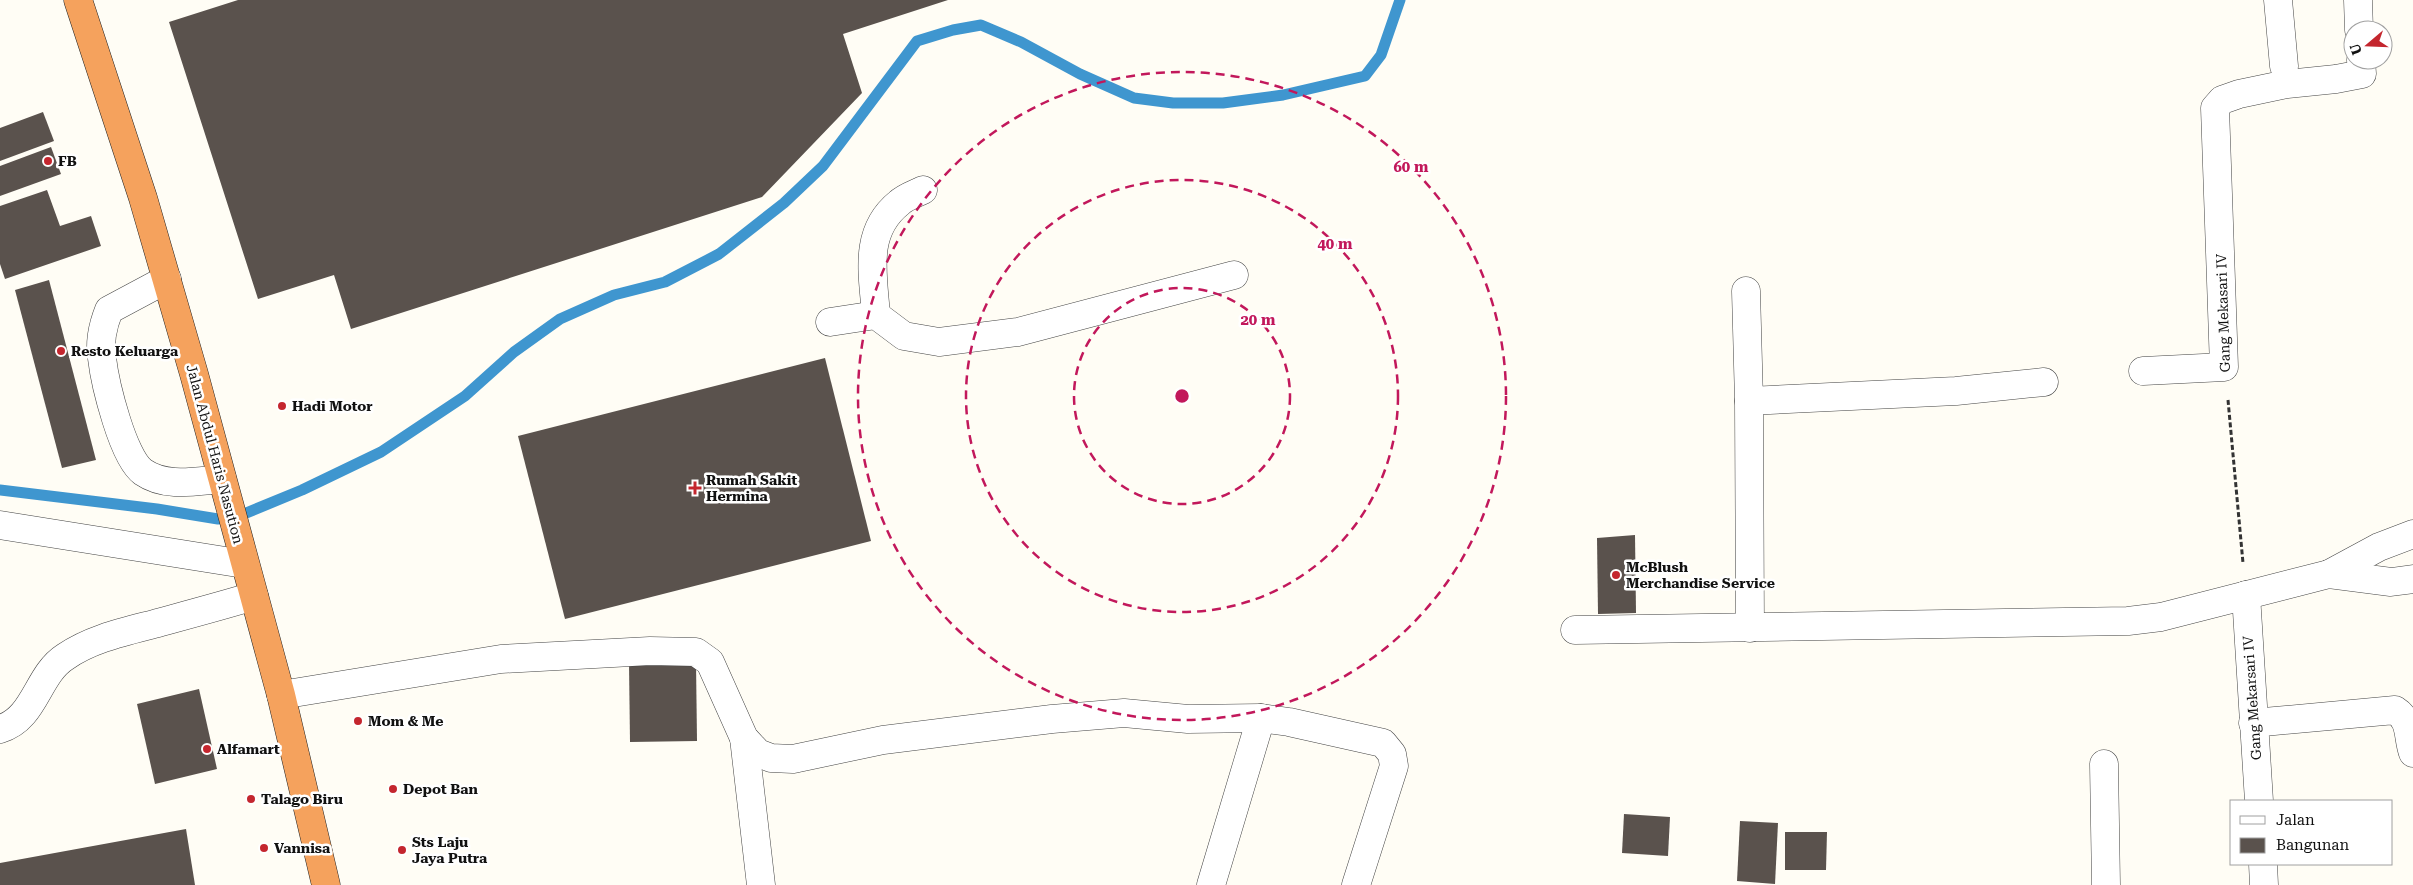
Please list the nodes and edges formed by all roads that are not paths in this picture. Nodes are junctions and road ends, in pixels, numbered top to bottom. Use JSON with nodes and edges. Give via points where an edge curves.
{"nodes":[{"id":1,"x":78,"y":0,"type":"edge"},
{"id":2,"x":2278,"y":0,"type":"edge"},
{"id":3,"x":2358,"y":0,"type":"edge"},
{"id":4,"x":2359,"y":20,"type":"edge"},
{"id":5,"x":2361,"y":70,"type":"edge"},
{"id":6,"x":2286,"y":75,"type":"junction"},
{"id":7,"x":923,"y":190,"type":"dead end"},
{"id":8,"x":1234,"y":275,"type":"dead end"},
{"id":9,"x":167,"y":279,"type":"junction"},
{"id":10,"x":1746,"y":291,"type":"dead end"},
{"id":11,"x":876,"y":315,"type":"junction"},
{"id":12,"x":830,"y":322,"type":"dead end"},
{"id":13,"x":2143,"y":371,"type":"dead end"},
{"id":14,"x":2044,"y":382,"type":"dead end"},
{"id":15,"x":1749,"y":400,"type":"junction"},
{"id":16,"x":223,"y":483,"type":"junction"},
{"id":17,"x":0,"y":525,"type":"edge"},
{"id":18,"x":2413,"y":534,"type":"edge"},
{"id":19,"x":242,"y":554,"type":"junction"},
{"id":20,"x":2329,"y":574,"type":"junction"},
{"id":21,"x":2413,"y":579,"type":"edge"},
{"id":22,"x":2246,"y":595,"type":"junction"},
{"id":23,"x":254,"y":596,"type":"junction"},
{"id":24,"x":1750,"y":628,"type":"junction"},
{"id":25,"x":1575,"y":630,"type":"dead end"},
{"id":26,"x":281,"y":695,"type":"junction"},
{"id":27,"x":1261,"y":718,"type":"junction"},
{"id":28,"x":2254,"y":723,"type":"junction"},
{"id":29,"x":0,"y":729,"type":"edge"},
{"id":30,"x":744,"y":738,"type":"junction"},
{"id":31,"x":2413,"y":753,"type":"edge"},
{"id":32,"x":2104,"y":764,"type":"dead end"},
{"id":33,"x":2259,"y":800,"type":"edge"},
{"id":34,"x":2263,"y":865,"type":"edge"},
{"id":35,"x":326,"y":885,"type":"edge"},
{"id":36,"x":762,"y":885,"type":"edge"},
{"id":37,"x":1211,"y":885,"type":"edge"},
{"id":38,"x":1356,"y":885,"type":"edge"},
{"id":39,"x":2106,"y":885,"type":"edge"},
{"id":40,"x":2264,"y":885,"type":"edge"}],
"edges":[{"from":1,"to":9,"type":"highway","name":"Jalan Abdul Haris Nasution"},
{"from":2,"to":6,"type":"street"},
{"from":3,"to":4,"type":"street"},
{"from":5,"to":6,"type":"street","name":"Gang Mekasari IV","via":[[2362,74],[2336,79]]},
{"from":6,"to":13,"type":"street","name":"Gang Mekasari IV","via":[[2222,100],[2215,108],[2224,367]]},
{"from":7,"to":11,"type":"street","via":[[899,202],[878,226],[872,261]]},
{"from":8,"to":11,"type":"street","via":[[1018,332],[939,342],[904,336]]},
{"from":9,"to":16,"type":"highway","name":"Jalan Abdul Haris Nasution"},
{"from":9,"to":16,"type":"street","via":[[109,310],[102,328],[102,358],[122,441],[142,472],[158,480]]},
{"from":10,"to":15,"type":"street"},
{"from":11,"to":12,"type":"street"},
{"from":14,"to":15,"type":"street","via":[[1956,391]]},
{"from":15,"to":24,"type":"street"},
{"from":16,"to":19,"type":"highway","name":"Jalan Abdul Haris Nasution"},
{"from":17,"to":19,"type":"street"},
{"from":18,"to":20,"type":"street","via":[[2379,547]]},
{"from":19,"to":23,"type":"highway","name":"Jalan Abdul Haris Nasution"},
{"from":20,"to":21,"type":"street","via":[[2391,582]]},
{"from":20,"to":22,"type":"street"},
{"from":22,"to":24,"type":"street","via":[[2161,617],[2128,621]]},
{"from":22,"to":28,"type":"street","name":"Gang Mekarsari IV"},
{"from":23,"to":26,"type":"highway","name":"Jalan Abdul Haris Nasution"},
{"from":23,"to":29,"type":"street","via":[[93,641],[63,658],[46,676],[28,708],[10,726]]},
{"from":24,"to":25,"type":"street"},
{"from":26,"to":30,"type":"street","via":[[501,659],[650,651],[696,652],[710,662]]},
{"from":26,"to":35,"type":"highway","name":"Jalan Abdul Haris Nasution"},
{"from":27,"to":30,"type":"street","via":[[1188,719],[1124,713],[1052,719],[883,740],[793,759],[771,758],[758,753]]},
{"from":27,"to":37,"type":"street"},
{"from":27,"to":38,"type":"street","via":[[1383,743],[1392,754],[1394,766]]},
{"from":28,"to":31,"type":"street","via":[[2395,710],[2404,715]]},
{"from":28,"to":33,"type":"street","name":"Gang Mekarsari IV"},
{"from":30,"to":36,"type":"street"},
{"from":32,"to":39,"type":"street"},
{"from":34,"to":40,"type":"street"}]}
